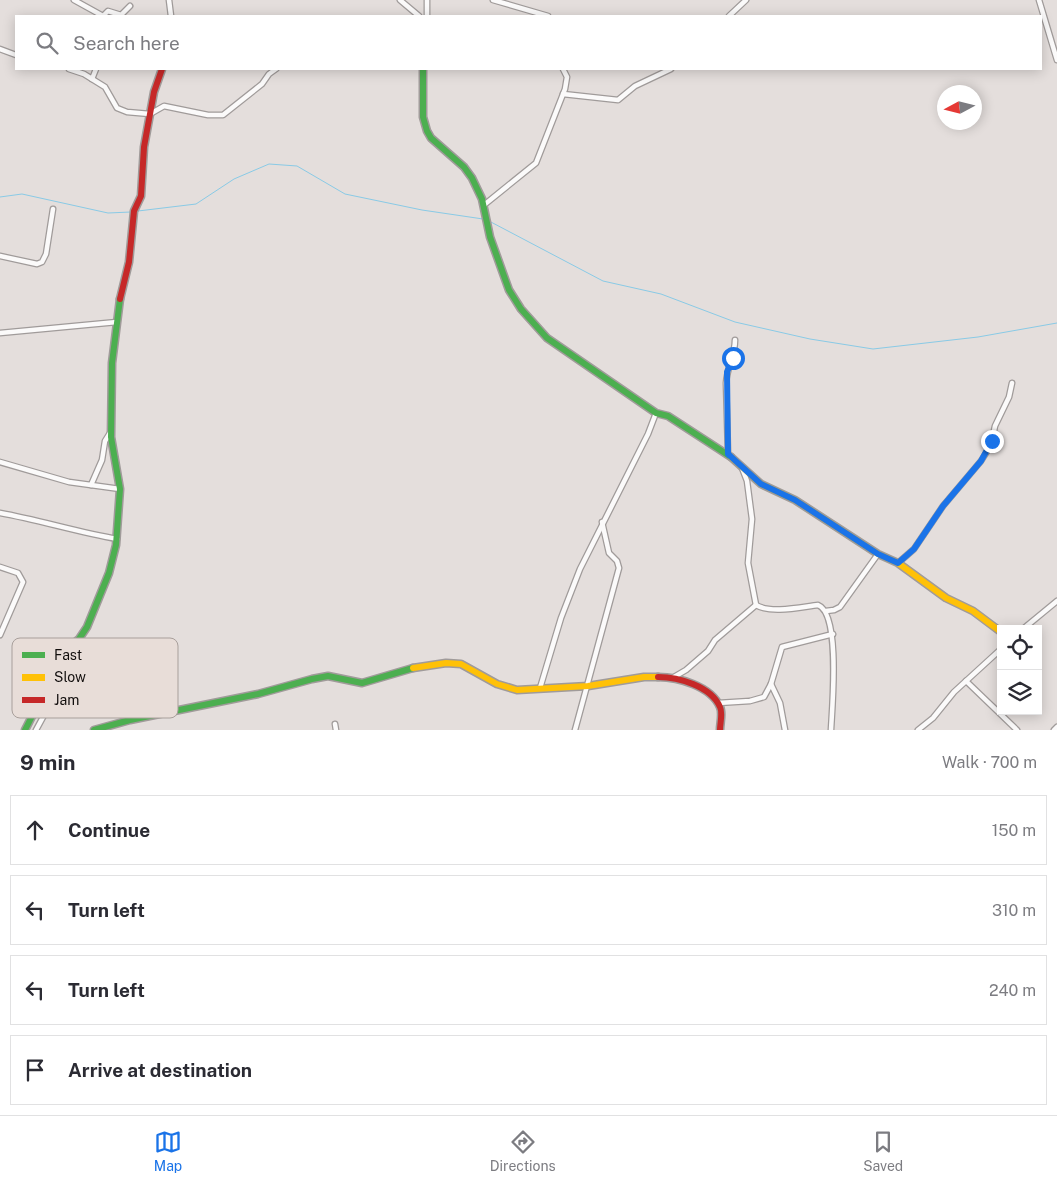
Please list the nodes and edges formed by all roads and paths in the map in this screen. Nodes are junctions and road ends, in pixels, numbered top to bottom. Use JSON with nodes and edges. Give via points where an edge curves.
{"nodes":[{"id":1,"x":74,"y":0,"type":"edge"},
{"id":2,"x":169,"y":0,"type":"edge"},
{"id":3,"x":400,"y":0,"type":"edge"},
{"id":4,"x":427,"y":0,"type":"edge"},
{"id":5,"x":493,"y":0,"type":"edge"},
{"id":6,"x":746,"y":0,"type":"edge"},
{"id":7,"x":1039,"y":0,"type":"edge"},
{"id":8,"x":130,"y":6,"type":"dead end"},
{"id":9,"x":101,"y":15,"type":"edge"},
{"id":10,"x":104,"y":15,"type":"edge"},
{"id":11,"x":121,"y":15,"type":"edge"},
{"id":12,"x":121,"y":15,"type":"edge"},
{"id":13,"x":170,"y":15,"type":"edge"},
{"id":14,"x":418,"y":15,"type":"edge"},
{"id":15,"x":427,"y":15,"type":"edge"},
{"id":16,"x":545,"y":15,"type":"edge"},
{"id":17,"x":730,"y":15,"type":"edge"},
{"id":18,"x":0,"y":49,"type":"edge"},
{"id":19,"x":15,"y":55,"type":"edge"},
{"id":20,"x":1057,"y":60,"type":"edge"},
{"id":21,"x":71,"y":70,"type":"edge"},
{"id":22,"x":96,"y":70,"type":"edge"},
{"id":23,"x":162,"y":70,"type":"edge"},
{"id":24,"x":275,"y":70,"type":"edge"},
{"id":25,"x":423,"y":70,"type":"edge"},
{"id":26,"x":563,"y":70,"type":"edge"},
{"id":27,"x":669,"y":70,"type":"edge"},
{"id":28,"x":92,"y":79,"type":"junction"},
{"id":29,"x":563,"y":94,"type":"junction"},
{"id":30,"x":150,"y":114,"type":"junction"},
{"id":31,"x":484,"y":205,"type":"junction"},
{"id":32,"x":53,"y":209,"type":"dead end"},
{"id":33,"x":0,"y":256,"type":"edge"},
{"id":34,"x":117,"y":322,"type":"junction"},
{"id":35,"x":0,"y":333,"type":"edge"},
{"id":36,"x":735,"y":340,"type":"dead end"},
{"id":37,"x":1012,"y":383,"type":"dead end"},
{"id":38,"x":656,"y":413,"type":"junction"},
{"id":39,"x":111,"y":431,"type":"junction"},
{"id":40,"x":728,"y":454,"type":"junction"},
{"id":41,"x":0,"y":462,"type":"edge"},
{"id":42,"x":742,"y":468,"type":"junction"},
{"id":43,"x":91,"y":485,"type":"junction"},
{"id":44,"x":120,"y":489,"type":"junction"},
{"id":45,"x":0,"y":513,"type":"edge"},
{"id":46,"x":602,"y":522,"type":"junction"},
{"id":47,"x":116,"y":539,"type":"junction"},
{"id":48,"x":878,"y":554,"type":"junction"},
{"id":49,"x":898,"y":563,"type":"junction"},
{"id":50,"x":0,"y":568,"type":"edge"},
{"id":51,"x":1057,"y":601,"type":"edge"},
{"id":52,"x":756,"y":605,"type":"junction"},
{"id":53,"x":826,"y":611,"type":"junction"},
{"id":54,"x":1028,"y":625,"type":"edge"},
{"id":55,"x":997,"y":629,"type":"edge"},
{"id":56,"x":0,"y":634,"type":"edge"},
{"id":57,"x":833,"y":634,"type":"junction"},
{"id":58,"x":80,"y":638,"type":"edge"},
{"id":59,"x":997,"y":653,"type":"edge"},
{"id":60,"x":674,"y":677,"type":"junction"},
{"id":61,"x":966,"y":681,"type":"junction"},
{"id":62,"x":772,"y":684,"type":"junction"},
{"id":63,"x":588,"y":686,"type":"junction"},
{"id":64,"x":540,"y":688,"type":"junction"},
{"id":65,"x":718,"y":703,"type":"junction"},
{"id":66,"x":178,"y":710,"type":"edge"},
{"id":67,"x":30,"y":718,"type":"edge"},
{"id":68,"x":42,"y":718,"type":"edge"},
{"id":69,"x":140,"y":718,"type":"edge"},
{"id":70,"x":335,"y":724,"type":"dead end"},
{"id":71,"x":1057,"y":727,"type":"edge"},
{"id":72,"x":24,"y":730,"type":"edge"},
{"id":73,"x":36,"y":730,"type":"edge"},
{"id":74,"x":94,"y":730,"type":"edge"},
{"id":75,"x":336,"y":730,"type":"edge"},
{"id":76,"x":575,"y":730,"type":"edge"},
{"id":77,"x":720,"y":730,"type":"edge"},
{"id":78,"x":785,"y":730,"type":"edge"},
{"id":79,"x":831,"y":730,"type":"edge"},
{"id":80,"x":918,"y":730,"type":"edge"},
{"id":81,"x":1017,"y":730,"type":"edge"},
{"id":82,"x":1054,"y":730,"type":"edge"}],
"edges":[{"from":1,"to":9,"type":"street"},
{"from":2,"to":13,"type":"street"},
{"from":3,"to":14,"type":"street"},
{"from":4,"to":15,"type":"street"},
{"from":5,"to":16,"type":"street"},
{"from":6,"to":17,"type":"street"},
{"from":7,"to":20,"type":"street"},
{"from":8,"to":11,"type":"street"},
{"from":10,"to":12,"type":"street","via":[[108,11]]},
{"from":18,"to":19,"type":"street"},
{"from":21,"to":28,"type":"street"},
{"from":22,"to":28,"type":"street"},
{"from":23,"to":30,"type":"street"},
{"from":24,"to":30,"type":"street","via":[[223,115],[164,106]]},
{"from":25,"to":31,"type":"street","via":[[422,117],[426,130],[464,167]]},
{"from":26,"to":29,"type":"street","via":[[567,82]]},
{"from":27,"to":29,"type":"street","via":[[635,86],[618,100]]},
{"from":28,"to":30,"type":"street","via":[[105,88],[116,108]]},
{"from":29,"to":31,"type":"street","via":[[536,163]]},
{"from":30,"to":34,"type":"street","via":[[141,196],[133,218],[129,262]]},
{"from":31,"to":38,"type":"street","via":[[490,237],[509,290],[534,324],[562,349],[612,380]]},
{"from":32,"to":33,"type":"street","via":[[42,262],[37,264]]},
{"from":34,"to":35,"type":"street"},
{"from":34,"to":39,"type":"street","via":[[112,363]]},
{"from":36,"to":40,"type":"street","via":[[733,362],[727,378]]},
{"from":37,"to":49,"type":"street","via":[[991,445],[981,461],[943,506],[914,549]]},
{"from":38,"to":40,"type":"street","via":[[668,416]]},
{"from":38,"to":46,"type":"street"},
{"from":39,"to":43,"type":"street"},
{"from":39,"to":44,"type":"street"},
{"from":40,"to":42,"type":"street"},
{"from":41,"to":43,"type":"street","via":[[42,476]]},
{"from":42,"to":48,"type":"street","via":[[761,484],[806,507]]},
{"from":42,"to":52,"type":"street","via":[[752,519],[748,563]]},
{"from":43,"to":44,"type":"street"},
{"from":44,"to":47,"type":"street"},
{"from":45,"to":47,"type":"street"},
{"from":46,"to":63,"type":"street","via":[[609,553],[619,568]]},
{"from":46,"to":64,"type":"street","via":[[561,618]]},
{"from":47,"to":58,"type":"street","via":[[109,572]]},
{"from":48,"to":49,"type":"street"},
{"from":48,"to":53,"type":"street","via":[[840,607]]},
{"from":49,"to":55,"type":"street"},
{"from":50,"to":56,"type":"street","via":[[18,573],[24,582]]},
{"from":51,"to":54,"type":"street"},
{"from":52,"to":53,"type":"street","via":[[760,608],[818,605]]},
{"from":52,"to":60,"type":"street","via":[[715,640],[708,651]]},
{"from":53,"to":57,"type":"street"},
{"from":57,"to":62,"type":"street","via":[[782,647]]},
{"from":57,"to":79,"type":"street"},
{"from":59,"to":61,"type":"street"},
{"from":60,"to":63,"type":"street","via":[[644,677]]},
{"from":60,"to":65,"type":"street","via":[[700,688]]},
{"from":61,"to":80,"type":"street"},
{"from":61,"to":81,"type":"street"},
{"from":62,"to":65,"type":"street","via":[[764,697],[750,702]]},
{"from":62,"to":78,"type":"street","via":[[780,703]]},
{"from":63,"to":64,"type":"street"},
{"from":63,"to":76,"type":"street"},
{"from":64,"to":66,"type":"street","via":[[511,689],[461,664],[446,662],[408,669],[371,682],[328,676]]},
{"from":65,"to":77,"type":"street","via":[[721,708]]},
{"from":67,"to":72,"type":"street"},
{"from":68,"to":73,"type":"street"},
{"from":69,"to":74,"type":"street"},
{"from":70,"to":75,"type":"street"},
{"from":71,"to":82,"type":"street"}]}
